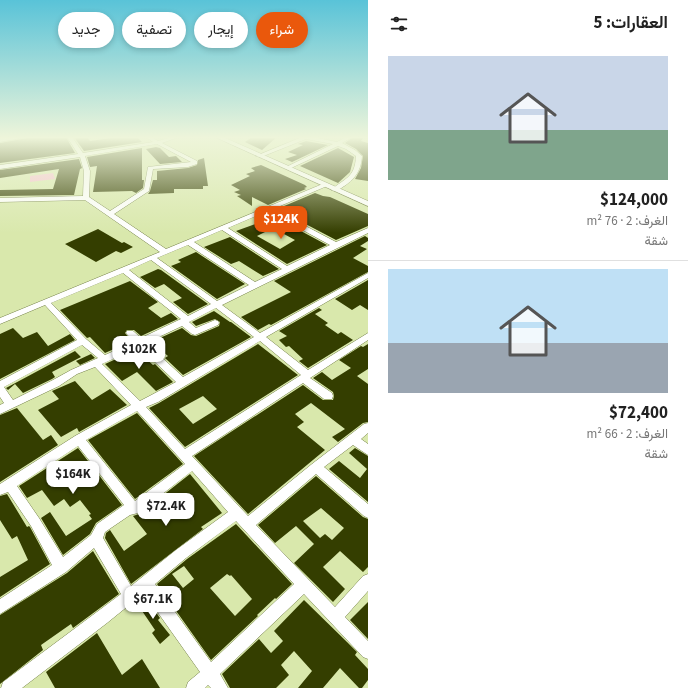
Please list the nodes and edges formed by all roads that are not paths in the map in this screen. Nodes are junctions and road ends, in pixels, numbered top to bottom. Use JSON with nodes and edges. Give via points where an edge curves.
{"nodes":[{"id":1,"x":88,"y":169,"type":"edge"},
{"id":2,"x":150,"y":169,"type":"edge"},
{"id":3,"x":289,"y":169,"type":"edge"},
{"id":4,"x":356,"y":169,"type":"edge"},
{"id":5,"x":325,"y":185,"type":"junction"},
{"id":6,"x":334,"y":190,"type":"junction"},
{"id":7,"x":86,"y":198,"type":"junction"},
{"id":8,"x":0,"y":200,"type":"edge"},
{"id":9,"x":368,"y":204,"type":"edge"},
{"id":10,"x":269,"y":209,"type":"junction"},
{"id":11,"x":110,"y":214,"type":"junction"},
{"id":12,"x":223,"y":228,"type":"junction"},
{"id":13,"x":368,"y":230,"type":"edge"},
{"id":14,"x":189,"y":242,"type":"junction"},
{"id":15,"x":335,"y":245,"type":"junction"},
{"id":16,"x":165,"y":252,"type":"junction"},
{"id":17,"x":153,"y":258,"type":"junction"},
{"id":18,"x":287,"y":269,"type":"junction"},
{"id":19,"x":124,"y":270,"type":"junction"},
{"id":20,"x":368,"y":275,"type":"edge"},
{"id":21,"x":255,"y":286,"type":"junction"},
{"id":22,"x":47,"y":303,"type":"junction"},
{"id":23,"x":216,"y":304,"type":"junction"},
{"id":24,"x":184,"y":320,"type":"junction"},
{"id":25,"x":0,"y":321,"type":"edge"},
{"id":26,"x":215,"y":323,"type":"dead end"},
{"id":27,"x":130,"y":333,"type":"dead end"},
{"id":28,"x":260,"y":336,"type":"junction"},
{"id":29,"x":368,"y":336,"type":"edge"},
{"id":30,"x":83,"y":341,"type":"junction"},
{"id":31,"x":140,"y":343,"type":"junction"},
{"id":32,"x":100,"y":361,"type":"junction"},
{"id":33,"x":306,"y":376,"type":"junction"},
{"id":34,"x":182,"y":382,"type":"junction"},
{"id":35,"x":0,"y":384,"type":"edge"},
{"id":36,"x":0,"y":390,"type":"edge"},
{"id":37,"x":328,"y":396,"type":"dead end"},
{"id":38,"x":11,"y":405,"type":"junction"},
{"id":39,"x":138,"y":405,"type":"junction"},
{"id":40,"x":0,"y":410,"type":"edge"},
{"id":41,"x":368,"y":428,"type":"edge"},
{"id":42,"x":79,"y":438,"type":"junction"},
{"id":43,"x":353,"y":439,"type":"junction"},
{"id":44,"x":368,"y":450,"type":"edge"},
{"id":45,"x":184,"y":455,"type":"junction"},
{"id":46,"x":193,"y":464,"type":"junction"},
{"id":47,"x":316,"y":467,"type":"junction"},
{"id":48,"x":5,"y":488,"type":"edge"},
{"id":49,"x":134,"y":509,"type":"junction"},
{"id":50,"x":368,"y":512,"type":"edge"},
{"id":51,"x":236,"y":513,"type":"junction"},
{"id":52,"x":248,"y":524,"type":"junction"},
{"id":53,"x":96,"y":539,"type":"junction"},
{"id":54,"x":61,"y":567,"type":"junction"},
{"id":55,"x":368,"y":581,"type":"edge"},
{"id":56,"x":145,"y":582,"type":"junction"},
{"id":57,"x":304,"y":584,"type":"junction"},
{"id":58,"x":129,"y":595,"type":"junction"},
{"id":59,"x":0,"y":607,"type":"edge"},
{"id":60,"x":335,"y":617,"type":"junction"},
{"id":61,"x":368,"y":652,"type":"edge"},
{"id":62,"x":209,"y":674,"type":"junction"},
{"id":63,"x":9,"y":688,"type":"edge"},
{"id":64,"x":194,"y":688,"type":"edge"},
{"id":65,"x":220,"y":688,"type":"edge"}],
"edges":[{"from":1,"to":7,"type":"street"},
{"from":2,"to":11,"type":"street","via":[[147,190]]},
{"from":3,"to":5,"type":"street"},
{"from":4,"to":6,"type":"street","via":[[349,181]]},
{"from":5,"to":6,"type":"street"},
{"from":5,"to":10,"type":"street"},
{"from":6,"to":9,"type":"street"},
{"from":7,"to":8,"type":"street"},
{"from":7,"to":11,"type":"street"},
{"from":10,"to":12,"type":"street"},
{"from":10,"to":15,"type":"street"},
{"from":11,"to":16,"type":"street"},
{"from":12,"to":14,"type":"street"},
{"from":12,"to":18,"type":"street"},
{"from":13,"to":15,"type":"street"},
{"from":14,"to":16,"type":"street"},
{"from":14,"to":21,"type":"street"},
{"from":15,"to":18,"type":"street"},
{"from":16,"to":17,"type":"street"},
{"from":17,"to":19,"type":"street"},
{"from":17,"to":23,"type":"street"},
{"from":18,"to":21,"type":"street"},
{"from":19,"to":22,"type":"street"},
{"from":19,"to":24,"type":"street"},
{"from":20,"to":28,"type":"street"},
{"from":21,"to":23,"type":"street"},
{"from":22,"to":25,"type":"street"},
{"from":22,"to":30,"type":"street"},
{"from":23,"to":24,"type":"street"},
{"from":23,"to":28,"type":"street"},
{"from":24,"to":26,"type":"street","via":[[195,332]]},
{"from":24,"to":31,"type":"street"},
{"from":27,"to":31,"type":"street"},
{"from":28,"to":33,"type":"street"},
{"from":28,"to":34,"type":"street"},
{"from":29,"to":33,"type":"street"},
{"from":30,"to":32,"type":"street"},
{"from":30,"to":35,"type":"street"},
{"from":31,"to":32,"type":"street"},
{"from":31,"to":34,"type":"street"},
{"from":32,"to":38,"type":"street"},
{"from":32,"to":39,"type":"street"},
{"from":33,"to":37,"type":"street"},
{"from":33,"to":45,"type":"street"},
{"from":34,"to":39,"type":"street","via":[[154,399]]},
{"from":36,"to":38,"type":"street"},
{"from":38,"to":40,"type":"street"},
{"from":39,"to":42,"type":"street"},
{"from":39,"to":45,"type":"street"},
{"from":41,"to":43,"type":"street"},
{"from":42,"to":48,"type":"street"},
{"from":42,"to":49,"type":"street"},
{"from":43,"to":44,"type":"street"},
{"from":43,"to":47,"type":"street"},
{"from":45,"to":46,"type":"street"},
{"from":46,"to":49,"type":"street"},
{"from":46,"to":51,"type":"street"},
{"from":47,"to":50,"type":"street"},
{"from":47,"to":52,"type":"street"},
{"from":48,"to":54,"type":"street","via":[[35,522]]},
{"from":49,"to":53,"type":"street","via":[[128,509],[101,528]]},
{"from":51,"to":52,"type":"street"},
{"from":51,"to":56,"type":"street"},
{"from":52,"to":57,"type":"street"},
{"from":53,"to":54,"type":"street"},
{"from":53,"to":58,"type":"street"},
{"from":54,"to":59,"type":"street"},
{"from":55,"to":60,"type":"street"},
{"from":56,"to":58,"type":"street"},
{"from":56,"to":62,"type":"street"},
{"from":57,"to":60,"type":"street"},
{"from":57,"to":62,"type":"street"},
{"from":58,"to":63,"type":"street"},
{"from":60,"to":61,"type":"street"},
{"from":62,"to":64,"type":"street"},
{"from":62,"to":65,"type":"street"}]}
